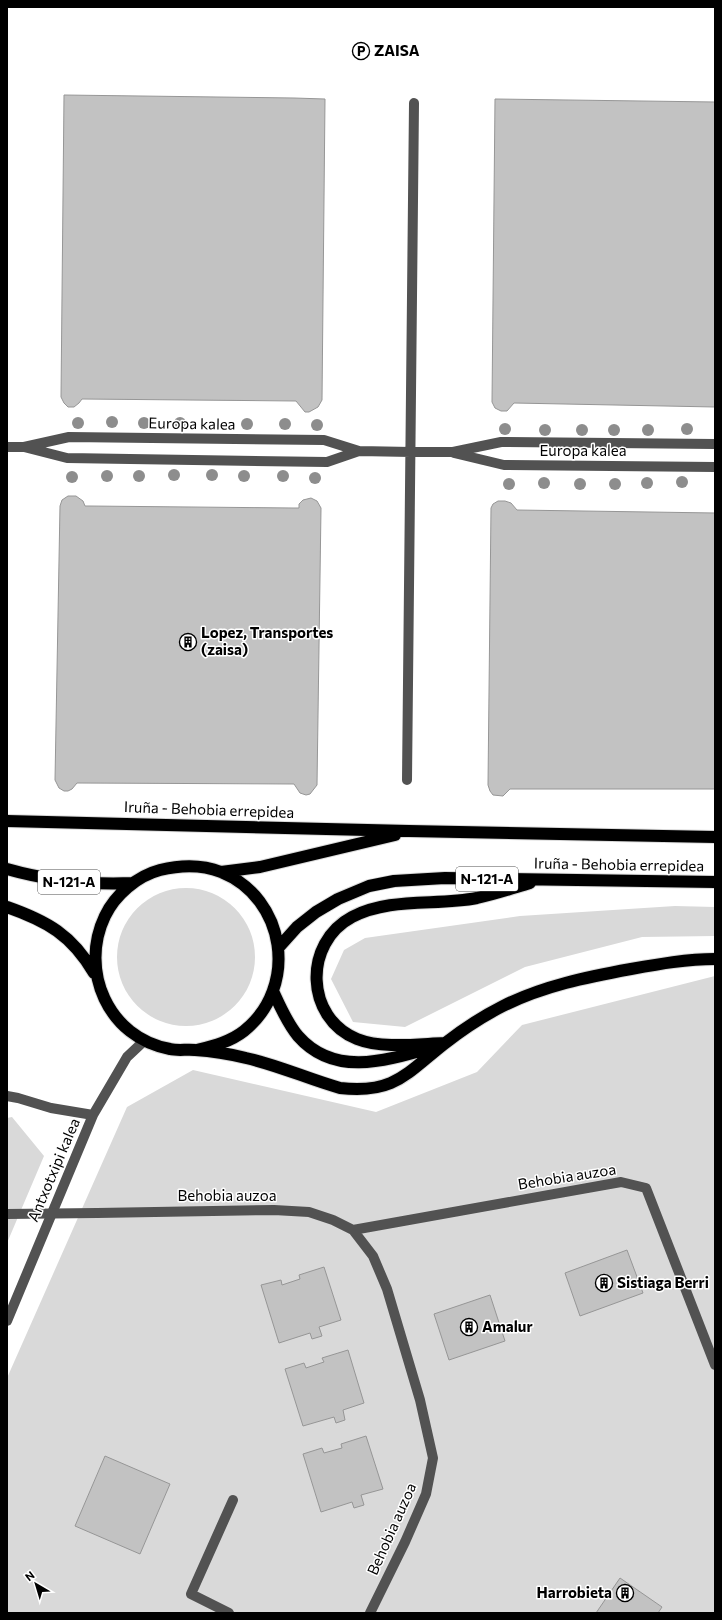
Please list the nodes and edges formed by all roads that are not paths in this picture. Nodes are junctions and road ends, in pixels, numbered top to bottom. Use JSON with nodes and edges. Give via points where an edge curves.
{"nodes":[{"id":1,"x":414,"y":103,"type":"dead end"},
{"id":2,"x":715,"y":444,"type":"edge"},
{"id":3,"x":7,"y":447,"type":"edge"},
{"id":4,"x":24,"y":447,"type":"junction"},
{"id":5,"x":359,"y":452,"type":"junction"},
{"id":6,"x":411,"y":452,"type":"junction"},
{"id":7,"x":452,"y":452,"type":"junction"},
{"id":8,"x":715,"y":467,"type":"edge"},
{"id":9,"x":407,"y":780,"type":"dead end"},
{"id":10,"x":7,"y":821,"type":"edge"},
{"id":11,"x":409,"y":832,"type":"junction"},
{"id":12,"x":715,"y":837,"type":"edge"},
{"id":13,"x":7,"y":869,"type":"edge"},
{"id":14,"x":220,"y":872,"type":"junction"},
{"id":15,"x":545,"y":879,"type":"junction"},
{"id":16,"x":715,"y":882,"type":"edge"},
{"id":17,"x":133,"y":883,"type":"junction"},
{"id":18,"x":7,"y":907,"type":"edge"},
{"id":19,"x":279,"y":947,"type":"junction"},
{"id":20,"x":715,"y":959,"type":"edge"},
{"id":21,"x":96,"y":978,"type":"junction"},
{"id":22,"x":274,"y":991,"type":"junction"},
{"id":23,"x":144,"y":1041,"type":"junction"},
{"id":24,"x":444,"y":1043,"type":"junction"},
{"id":25,"x":197,"y":1050,"type":"junction"},
{"id":26,"x":7,"y":1096,"type":"edge"},
{"id":27,"x":93,"y":1115,"type":"junction"},
{"id":28,"x":7,"y":1214,"type":"edge"},
{"id":29,"x":353,"y":1230,"type":"junction"},
{"id":30,"x":7,"y":1320,"type":"edge"},
{"id":31,"x":715,"y":1365,"type":"edge"},
{"id":32,"x":233,"y":1500,"type":"dead end"},
{"id":33,"x":229,"y":1613,"type":"edge"},
{"id":34,"x":370,"y":1613,"type":"edge"}],
"edges":[{"from":1,"to":6,"type":"street"},
{"from":2,"to":7,"type":"street","name":"Europa kalea","via":[[501,442]]},
{"from":3,"to":4,"type":"street","name":"Europa kalea"},
{"from":4,"to":5,"type":"street","name":"Europa kalea","via":[[67,458],[327,462]]},
{"from":4,"to":5,"type":"street","name":"Europa kalea","via":[[69,437],[324,440]]},
{"from":5,"to":6,"type":"street","name":"Europa kalea"},
{"from":6,"to":7,"type":"street","name":"Europa kalea"},
{"from":6,"to":9,"type":"street"},
{"from":7,"to":8,"type":"street","name":"Europa kalea","via":[[504,465]]},
{"from":10,"to":11,"type":"highway","name":"Iruña - Behobia errepidea","number":"N-121-A"},
{"from":11,"to":12,"type":"highway","name":"Iruña - Behobia errepidea","number":"N-121-A"},
{"from":11,"to":14,"type":"highway","name":"Iruña - Behobia errepidea","number":"N-121-A","via":[[260,867]]},
{"from":13,"to":17,"type":"highway","number":"N-121-A","via":[[64,882]]},
{"from":14,"to":17,"type":"highway","number":"N-121-A","via":[[198,866],[175,866],[153,872]]},
{"from":14,"to":19,"type":"highway","number":"N-121-A","via":[[241,883],[259,900],[272,922]]},
{"from":15,"to":16,"type":"highway","name":"Iruña - Behobia errepidea","number":"N-121-A"},
{"from":15,"to":19,"type":"highway","name":"Iruña - Behobia errepidea","number":"N-121-A","via":[[445,878],[394,881],[369,886],[316,912],[297,927]]},
{"from":15,"to":24,"type":"highway","via":[[477,898],[394,905],[366,912],[352,917],[339,926],[321,950],[316,980],[318,995],[332,1021],[343,1032],[370,1043]]},
{"from":17,"to":21,"type":"highway","number":"N-121-A","via":[[118,897],[106,914],[98,933],[94,954]]},
{"from":18,"to":21,"type":"highway","number":"N-121-A","via":[[44,921],[58,930],[85,958]]},
{"from":19,"to":22,"type":"highway","number":"N-121-A","via":[[279,969]]},
{"from":20,"to":24,"type":"highway","via":[[647,966],[547,988],[502,1006]]},
{"from":21,"to":23,"type":"highway","number":"N-121-A","via":[[106,1003],[122,1024]]},
{"from":22,"to":24,"type":"highway","via":[[285,1017],[298,1036],[328,1058],[351,1063],[382,1061]]},
{"from":22,"to":25,"type":"highway","number":"N-121-A","via":[[261,1013],[244,1031],[222,1044]]},
{"from":23,"to":25,"type":"highway","number":"N-121-A","via":[[170,1049]]},
{"from":23,"to":27,"type":"street","name":"Antxotxipi kalea","via":[[127,1057]]},
{"from":24,"to":25,"type":"highway","via":[[403,1078],[388,1085],[356,1090],[330,1086],[247,1058]]},
{"from":26,"to":27,"type":"street","via":[[51,1108]]},
{"from":27,"to":30,"type":"street","name":"Antxotxipi kalea"},
{"from":28,"to":29,"type":"street","name":"Behobia auzoa","bridge":true,"via":[[274,1210],[309,1212]]},
{"from":29,"to":31,"type":"street","name":"Behobia auzoa","via":[[621,1182],[646,1188]]},
{"from":29,"to":34,"type":"street","name":"Behobia auzoa","via":[[373,1256],[387,1288],[420,1400],[433,1458],[426,1494]]},
{"from":32,"to":33,"type":"street","via":[[190,1594]]}]}
